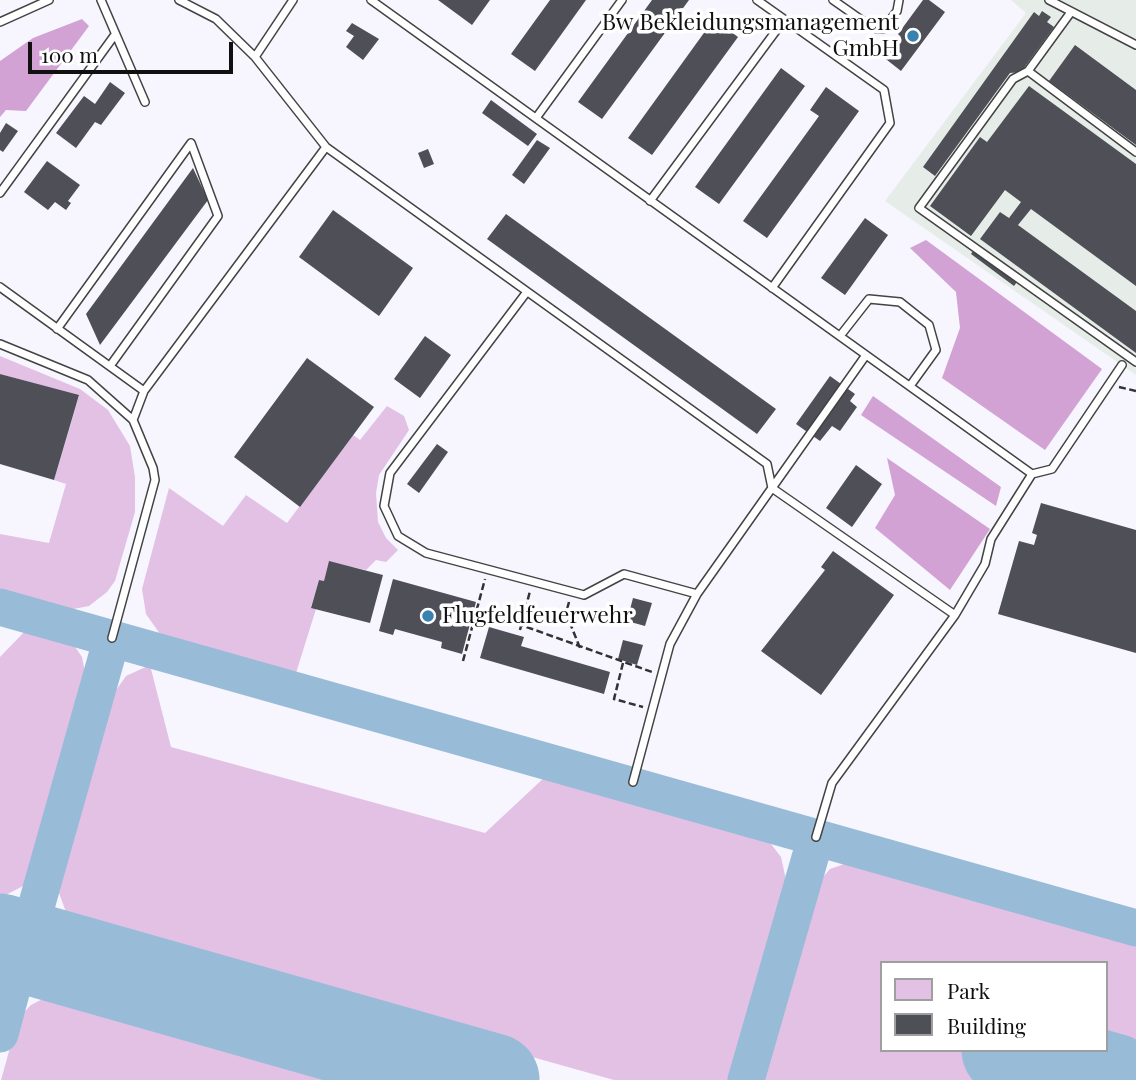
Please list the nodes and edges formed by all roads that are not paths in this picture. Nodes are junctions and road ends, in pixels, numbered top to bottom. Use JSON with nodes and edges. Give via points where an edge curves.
{"nodes":[{"id":1,"x":49,"y":0,"type":"edge"},
{"id":2,"x":101,"y":0,"type":"edge"},
{"id":3,"x":179,"y":0,"type":"edge"},
{"id":4,"x":293,"y":0,"type":"edge"},
{"id":5,"x":371,"y":0,"type":"edge"},
{"id":6,"x":390,"y":0,"type":"edge"},
{"id":7,"x":622,"y":0,"type":"edge"},
{"id":8,"x":757,"y":0,"type":"edge"},
{"id":9,"x":776,"y":0,"type":"edge"},
{"id":10,"x":833,"y":0,"type":"edge"},
{"id":11,"x":899,"y":0,"type":"edge"},
{"id":12,"x":1049,"y":0,"type":"edge"},
{"id":13,"x":1063,"y":3,"type":"edge"},
{"id":14,"x":384,"y":9,"type":"junction"},
{"id":15,"x":769,"y":9,"type":"junction"},
{"id":16,"x":1071,"y":12,"type":"junction"},
{"id":17,"x":784,"y":20,"type":"junction"},
{"id":18,"x":0,"y":22,"type":"edge"},
{"id":19,"x":114,"y":36,"type":"junction"},
{"id":20,"x":1136,"y":45,"type":"edge"},
{"id":21,"x":255,"y":57,"type":"junction"},
{"id":22,"x":1028,"y":71,"type":"junction"},
{"id":23,"x":145,"y":102,"type":"dead end"},
{"id":24,"x":536,"y":118,"type":"junction"},
{"id":25,"x":326,"y":147,"type":"junction"},
{"id":26,"x":1136,"y":152,"type":"edge"},
{"id":27,"x":0,"y":193,"type":"edge"},
{"id":28,"x":650,"y":201,"type":"junction"},
{"id":29,"x":0,"y":288,"type":"edge"},
{"id":30,"x":772,"y":288,"type":"junction"},
{"id":31,"x":526,"y":293,"type":"junction"},
{"id":32,"x":57,"y":329,"type":"junction"},
{"id":33,"x":840,"y":336,"type":"junction"},
{"id":34,"x":0,"y":344,"type":"edge"},
{"id":35,"x":866,"y":355,"type":"junction"},
{"id":36,"x":1136,"y":362,"type":"edge"},
{"id":37,"x":1122,"y":365,"type":"dead end"},
{"id":38,"x":110,"y":366,"type":"junction"},
{"id":39,"x":910,"y":386,"type":"junction"},
{"id":40,"x":144,"y":391,"type":"junction"},
{"id":41,"x":133,"y":420,"type":"junction"},
{"id":42,"x":1032,"y":474,"type":"junction"},
{"id":43,"x":772,"y":488,"type":"junction"},
{"id":44,"x":697,"y":594,"type":"junction"},
{"id":45,"x":955,"y":615,"type":"junction"},
{"id":46,"x":112,"y":638,"type":"dead end"},
{"id":47,"x":633,"y":782,"type":"dead end"},
{"id":48,"x":816,"y":837,"type":"dead end"}],
"edges":[{"from":1,"to":18,"type":"lane"},
{"from":2,"to":19,"type":"lane"},
{"from":3,"to":21,"type":"lane","via":[[216,19]]},
{"from":4,"to":21,"type":"lane"},
{"from":5,"to":14,"type":"lane"},
{"from":6,"to":14,"type":"lane"},
{"from":7,"to":24,"type":"lane"},
{"from":8,"to":15,"type":"lane"},
{"from":9,"to":15,"type":"lane"},
{"from":10,"to":11,"type":"lane","via":[[873,28],[883,29],[897,11]]},
{"from":12,"to":13,"type":"lane"},
{"from":13,"to":16,"type":"lane"},
{"from":14,"to":24,"type":"lane"},
{"from":15,"to":17,"type":"lane"},
{"from":16,"to":20,"type":"lane"},
{"from":16,"to":22,"type":"lane"},
{"from":17,"to":28,"type":"lane"},
{"from":17,"to":30,"type":"lane","via":[[884,90],[890,123]]},
{"from":19,"to":23,"type":"lane"},
{"from":19,"to":27,"type":"lane"},
{"from":21,"to":25,"type":"lane"},
{"from":22,"to":26,"type":"lane"},
{"from":22,"to":36,"type":"lane","via":[[1013,79],[919,208]]},
{"from":24,"to":28,"type":"lane"},
{"from":25,"to":31,"type":"lane"},
{"from":25,"to":40,"type":"lane"},
{"from":28,"to":30,"type":"lane"},
{"from":29,"to":32,"type":"lane"},
{"from":30,"to":33,"type":"lane"},
{"from":31,"to":43,"type":"lane","via":[[768,464]]},
{"from":31,"to":44,"type":"lane","via":[[390,472],[384,506],[398,536],[426,553],[584,595],[624,574]]},
{"from":32,"to":38,"type":"lane"},
{"from":32,"to":38,"type":"lane","via":[[191,143],[218,216]]},
{"from":33,"to":35,"type":"lane"},
{"from":33,"to":39,"type":"lane","via":[[869,299],[901,302],[929,325],[936,350]]},
{"from":34,"to":41,"type":"lane","via":[[88,380]]},
{"from":35,"to":39,"type":"lane"},
{"from":35,"to":43,"type":"lane"},
{"from":37,"to":42,"type":"lane","via":[[1052,469]]},
{"from":38,"to":40,"type":"lane"},
{"from":39,"to":42,"type":"lane"},
{"from":40,"to":41,"type":"lane"},
{"from":41,"to":46,"type":"lane","via":[[155,480]]},
{"from":42,"to":45,"type":"lane","via":[[991,540],[985,564]]},
{"from":43,"to":44,"type":"lane"},
{"from":43,"to":45,"type":"lane"},
{"from":44,"to":47,"type":"lane","via":[[670,644]]},
{"from":45,"to":48,"type":"lane","via":[[832,783]]}]}
